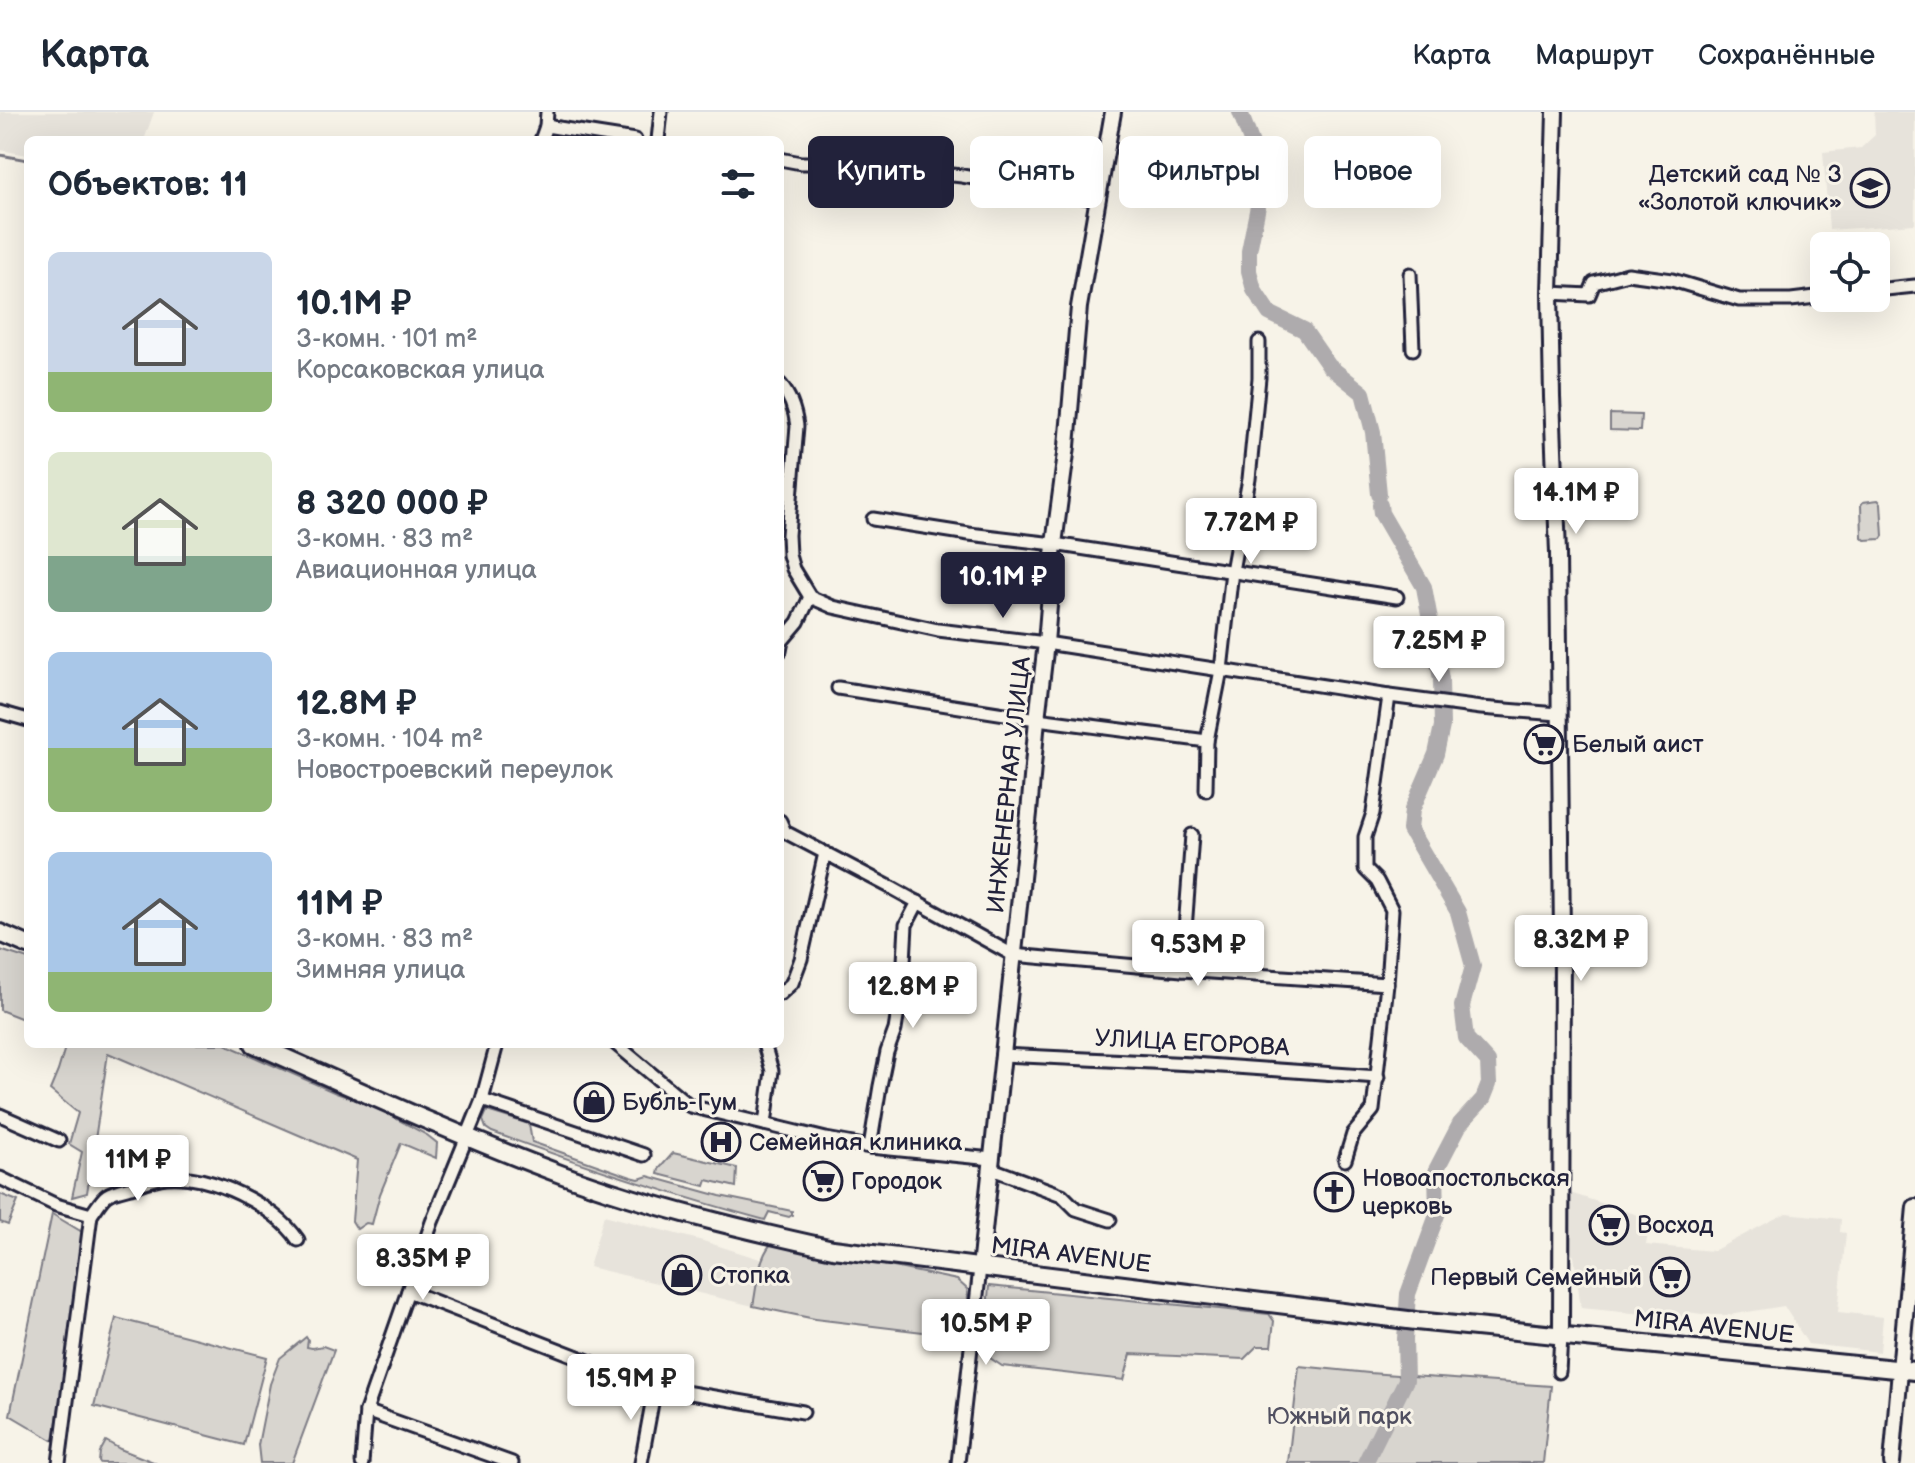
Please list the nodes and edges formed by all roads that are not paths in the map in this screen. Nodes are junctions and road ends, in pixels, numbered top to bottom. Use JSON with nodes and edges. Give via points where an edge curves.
{"nodes":[{"id":1,"x":547,"y":112,"type":"edge"},
{"id":2,"x":661,"y":112,"type":"edge"},
{"id":3,"x":1113,"y":112,"type":"edge"},
{"id":4,"x":1555,"y":112,"type":"edge"},
{"id":5,"x":546,"y":126,"type":"junction"},
{"id":6,"x":542,"y":136,"type":"edge"},
{"id":7,"x":610,"y":136,"type":"edge"},
{"id":8,"x":658,"y":136,"type":"edge"},
{"id":9,"x":784,"y":160,"type":"edge"},
{"id":10,"x":1103,"y":163,"type":"edge"},
{"id":11,"x":970,"y":177,"type":"edge"},
{"id":12,"x":1095,"y":208,"type":"edge"},
{"id":13,"x":1410,"y":274,"type":"dead end"},
{"id":14,"x":1915,"y":286,"type":"edge"},
{"id":15,"x":1890,"y":289,"type":"edge"},
{"id":16,"x":1550,"y":293,"type":"junction"},
{"id":17,"x":1810,"y":298,"type":"edge"},
{"id":18,"x":1259,"y":342,"type":"dead end"},
{"id":19,"x":1413,"y":349,"type":"dead end"},
{"id":20,"x":784,"y":389,"type":"edge"},
{"id":21,"x":873,"y":519,"type":"dead end"},
{"id":22,"x":1054,"y":544,"type":"junction"},
{"id":23,"x":1232,"y":571,"type":"junction"},
{"id":24,"x":810,"y":597,"type":"junction"},
{"id":25,"x":1397,"y":597,"type":"dead end"},
{"id":26,"x":784,"y":639,"type":"edge"},
{"id":27,"x":1046,"y":643,"type":"junction"},
{"id":28,"x":1221,"y":670,"type":"junction"},
{"id":29,"x":838,"y":688,"type":"dead end"},
{"id":30,"x":1389,"y":696,"type":"junction"},
{"id":31,"x":0,"y":712,"type":"edge"},
{"id":32,"x":1559,"y":714,"type":"junction"},
{"id":33,"x":24,"y":719,"type":"edge"},
{"id":34,"x":1037,"y":719,"type":"junction"},
{"id":35,"x":1207,"y":741,"type":"junction"},
{"id":36,"x":1206,"y":790,"type":"dead end"},
{"id":37,"x":784,"y":830,"type":"edge"},
{"id":38,"x":1192,"y":835,"type":"dead end"},
{"id":39,"x":825,"y":853,"type":"junction"},
{"id":40,"x":918,"y":902,"type":"junction"},
{"id":41,"x":0,"y":933,"type":"edge"},
{"id":42,"x":24,"y":943,"type":"edge"},
{"id":43,"x":1013,"y":955,"type":"junction"},
{"id":44,"x":1182,"y":970,"type":"junction"},
{"id":45,"x":1387,"y":984,"type":"junction"},
{"id":46,"x":784,"y":990,"type":"edge"},
{"id":47,"x":263,"y":1048,"type":"edge"},
{"id":48,"x":496,"y":1048,"type":"edge"},
{"id":49,"x":621,"y":1048,"type":"edge"},
{"id":50,"x":765,"y":1048,"type":"edge"},
{"id":51,"x":1003,"y":1055,"type":"junction"},
{"id":52,"x":1378,"y":1077,"type":"junction"},
{"id":53,"x":482,"y":1100,"type":"junction"},
{"id":54,"x":0,"y":1115,"type":"edge"},
{"id":55,"x":765,"y":1124,"type":"junction"},
{"id":56,"x":467,"y":1137,"type":"junction"},
{"id":57,"x":59,"y":1141,"type":"dead end"},
{"id":58,"x":870,"y":1147,"type":"junction"},
{"id":59,"x":644,"y":1155,"type":"dead end"},
{"id":60,"x":1345,"y":1160,"type":"dead end"},
{"id":61,"x":992,"y":1164,"type":"junction"},
{"id":62,"x":0,"y":1178,"type":"edge"},
{"id":63,"x":1915,"y":1207,"type":"edge"},
{"id":64,"x":91,"y":1215,"type":"junction"},
{"id":65,"x":1110,"y":1220,"type":"dead end"},
{"id":66,"x":298,"y":1240,"type":"dead end"},
{"id":67,"x":980,"y":1268,"type":"junction"},
{"id":68,"x":408,"y":1291,"type":"junction"},
{"id":69,"x":1561,"y":1336,"type":"junction"},
{"id":70,"x":1908,"y":1371,"type":"edge"},
{"id":71,"x":1559,"y":1372,"type":"dead end"},
{"id":72,"x":655,"y":1387,"type":"junction"},
{"id":73,"x":366,"y":1411,"type":"junction"},
{"id":74,"x":803,"y":1412,"type":"dead end"},
{"id":75,"x":59,"y":1463,"type":"edge"},
{"id":76,"x":362,"y":1463,"type":"edge"},
{"id":77,"x":512,"y":1463,"type":"edge"},
{"id":78,"x":641,"y":1463,"type":"edge"},
{"id":79,"x":958,"y":1463,"type":"edge"},
{"id":80,"x":1892,"y":1463,"type":"edge"}],
"edges":[{"from":1,"to":5,"type":"street"},
{"from":2,"to":8,"type":"street"},
{"from":3,"to":10,"type":"street","name":"ИНЖЕНЕРНАЯ УЛИЦА"},
{"from":4,"to":16,"type":"street"},
{"from":5,"to":6,"type":"street"},
{"from":5,"to":7,"type":"street"},
{"from":9,"to":11,"type":"street"},
{"from":12,"to":22,"type":"street","name":"ИНЖЕНЕРНАЯ УЛИЦА"},
{"from":13,"to":19,"type":"street"},
{"from":14,"to":15,"type":"street"},
{"from":16,"to":17,"type":"street","via":[[1589,295],[1594,283],[1628,274],[1672,280],[1739,300]]},
{"from":16,"to":32,"type":"street"},
{"from":18,"to":23,"type":"street","via":[[1249,479]]},
{"from":20,"to":24,"type":"street","via":[[797,426],[789,555]]},
{"from":21,"to":22,"type":"street"},
{"from":22,"to":23,"type":"street"},
{"from":22,"to":27,"type":"street","name":"ИНЖЕНЕРНАЯ УЛИЦА"},
{"from":23,"to":25,"type":"street"},
{"from":23,"to":28,"type":"street"},
{"from":24,"to":26,"type":"street"},
{"from":24,"to":27,"type":"street","via":[[938,630]]},
{"from":27,"to":28,"type":"street"},
{"from":27,"to":34,"type":"street","name":"ИНЖЕНЕРНАЯ УЛИЦА"},
{"from":28,"to":30,"type":"street"},
{"from":28,"to":35,"type":"street"},
{"from":29,"to":34,"type":"street"},
{"from":30,"to":32,"type":"street"},
{"from":30,"to":45,"type":"street","via":[[1365,837],[1365,869],[1392,910]]},
{"from":31,"to":33,"type":"street"},
{"from":32,"to":69,"type":"street"},
{"from":34,"to":35,"type":"street"},
{"from":34,"to":43,"type":"street","name":"ИНЖЕНЕРНАЯ УЛИЦА"},
{"from":35,"to":36,"type":"street"},
{"from":37,"to":39,"type":"street"},
{"from":38,"to":44,"type":"street"},
{"from":39,"to":40,"type":"street"},
{"from":39,"to":46,"type":"street","via":[[801,959]]},
{"from":40,"to":43,"type":"street"},
{"from":40,"to":58,"type":"street","via":[[906,925],[895,1030]]},
{"from":41,"to":42,"type":"main road"},
{"from":43,"to":44,"type":"street"},
{"from":43,"to":51,"type":"street","name":"ИНЖЕНЕРНАЯ УЛИЦА"},
{"from":44,"to":45,"type":"street"},
{"from":45,"to":52,"type":"street"},
{"from":47,"to":56,"type":"main road","name":"MIRA AVENUE"},
{"from":48,"to":53,"type":"street"},
{"from":49,"to":55,"type":"street","via":[[690,1106]]},
{"from":50,"to":55,"type":"street","via":[[772,1071]]},
{"from":51,"to":52,"type":"street","name":"УЛИЦА ЕГОРОВА"},
{"from":51,"to":61,"type":"street","name":"ИНЖЕНЕРНАЯ УЛИЦА"},
{"from":52,"to":60,"type":"street","via":[[1373,1110],[1353,1134]]},
{"from":53,"to":56,"type":"street"},
{"from":53,"to":59,"type":"street"},
{"from":54,"to":57,"type":"street"},
{"from":55,"to":58,"type":"street"},
{"from":56,"to":67,"type":"main road","name":"MIRA AVENUE","via":[[565,1176],[746,1230],[833,1249]]},
{"from":56,"to":68,"type":"street"},
{"from":58,"to":61,"type":"street"},
{"from":61,"to":65,"type":"street","via":[[1062,1195],[1076,1209]]},
{"from":61,"to":67,"type":"street","name":"ИНЖЕНЕРНАЯ УЛИЦА"},
{"from":62,"to":64,"type":"street"},
{"from":63,"to":70,"type":"street"},
{"from":64,"to":66,"type":"street","via":[[107,1195],[152,1180],[184,1177],[243,1197],[289,1227]]},
{"from":64,"to":75,"type":"street"},
{"from":67,"to":69,"type":"main road","name":"MIRA AVENUE"},
{"from":67,"to":79,"type":"street","name":"ИНЖЕНЕРНАЯ УЛИЦА"},
{"from":68,"to":72,"type":"street"},
{"from":68,"to":73,"type":"street"},
{"from":69,"to":70,"type":"main road","name":"MIRA AVENUE"},
{"from":69,"to":71,"type":"street"},
{"from":70,"to":80,"type":"street"},
{"from":72,"to":74,"type":"street"},
{"from":72,"to":78,"type":"street"},
{"from":73,"to":76,"type":"street"},
{"from":73,"to":77,"type":"street"}]}
